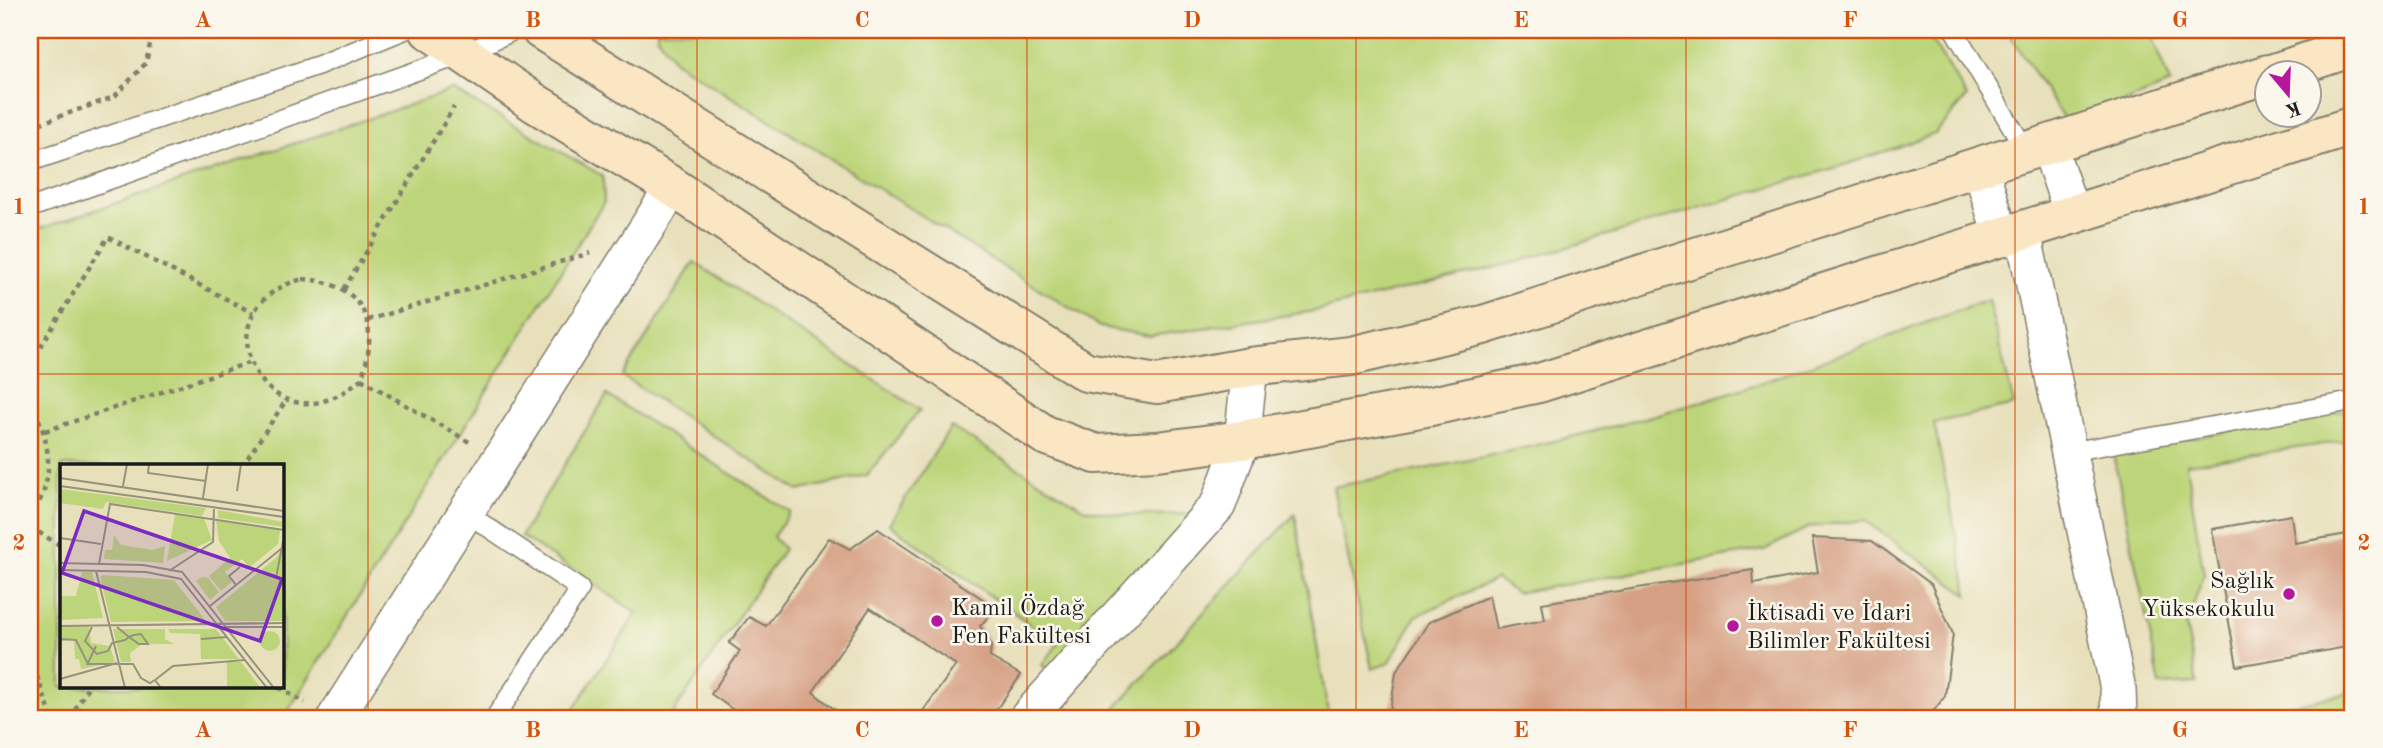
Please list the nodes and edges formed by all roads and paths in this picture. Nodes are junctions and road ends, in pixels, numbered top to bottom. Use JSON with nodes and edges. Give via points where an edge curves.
{"nodes":[{"id":1,"x":153,"y":30,"type":"edge"},
{"id":2,"x":405,"y":30,"type":"edge"},
{"id":3,"x":429,"y":30,"type":"edge"},
{"id":4,"x":515,"y":30,"type":"edge"},
{"id":5,"x":541,"y":30,"type":"edge"},
{"id":6,"x":1954,"y":30,"type":"edge"},
{"id":7,"x":2353,"y":47,"type":"edge"},
{"id":8,"x":464,"y":54,"type":"junction"},
{"id":9,"x":2313,"y":60,"type":"edge"},
{"id":10,"x":2254,"y":79,"type":"edge"},
{"id":11,"x":454,"y":107,"type":"dead end"},
{"id":12,"x":2353,"y":126,"type":"edge"},
{"id":13,"x":30,"y":127,"type":"edge"},
{"id":14,"x":2037,"y":148,"type":"junction"},
{"id":15,"x":30,"y":162,"type":"edge"},
{"id":16,"x":1980,"y":166,"type":"junction"},
{"id":17,"x":673,"y":187,"type":"junction"},
{"id":18,"x":30,"y":208,"type":"edge"},
{"id":19,"x":2073,"y":216,"type":"junction"},
{"id":20,"x":2012,"y":235,"type":"junction"},
{"id":21,"x":641,"y":237,"type":"junction"},
{"id":22,"x":344,"y":289,"type":"junction"},
{"id":23,"x":253,"y":313,"type":"junction"},
{"id":24,"x":368,"y":320,"type":"junction"},
{"id":25,"x":251,"y":362,"type":"junction"},
{"id":26,"x":30,"y":364,"type":"edge"},
{"id":27,"x":1250,"y":367,"type":"junction"},
{"id":28,"x":361,"y":380,"type":"junction"},
{"id":29,"x":287,"y":399,"type":"junction"},
{"id":30,"x":30,"y":401,"type":"edge"},
{"id":31,"x":2353,"y":401,"type":"edge"},
{"id":32,"x":45,"y":431,"type":"junction"},
{"id":33,"x":1242,"y":440,"type":"junction"},
{"id":34,"x":2068,"y":452,"type":"junction"},
{"id":35,"x":499,"y":459,"type":"junction"},
{"id":36,"x":243,"y":464,"type":"edge"},
{"id":37,"x":465,"y":513,"type":"junction"},
{"id":38,"x":30,"y":516,"type":"edge"},
{"id":39,"x":30,"y":527,"type":"edge"},
{"id":40,"x":60,"y":545,"type":"edge"},
{"id":41,"x":30,"y":657,"type":"edge"},
{"id":42,"x":87,"y":688,"type":"edge"},
{"id":43,"x":496,"y":716,"type":"dead end"},
{"id":44,"x":52,"y":718,"type":"edge"},
{"id":45,"x":70,"y":718,"type":"edge"},
{"id":46,"x":335,"y":718,"type":"edge"},
{"id":47,"x":1027,"y":718,"type":"edge"},
{"id":48,"x":2119,"y":718,"type":"edge"}],
"edges":[{"from":1,"to":13,"type":"path","via":[[146,63],[114,97]]},
{"from":2,"to":15,"type":"lane","via":[[319,65]]},
{"from":3,"to":8,"type":"street"},
{"from":4,"to":8,"type":"lane"},
{"from":5,"to":27,"type":"street","via":[[1086,372],[1157,384]]},
{"from":6,"to":14,"type":"lane"},
{"from":7,"to":9,"type":"street"},
{"from":8,"to":17,"type":"street"},
{"from":8,"to":18,"type":"lane"},
{"from":10,"to":14,"type":"street"},
{"from":11,"to":22,"type":"path"},
{"from":12,"to":19,"type":"street"},
{"from":14,"to":16,"type":"street"},
{"from":14,"to":19,"type":"street"},
{"from":16,"to":20,"type":"street"},
{"from":16,"to":27,"type":"street","via":[[1483,325],[1351,356]]},
{"from":17,"to":21,"type":"street"},
{"from":17,"to":33,"type":"street","via":[[1045,435],[1096,454]]},
{"from":19,"to":20,"type":"street"},
{"from":20,"to":33,"type":"street","via":[[1539,383]]},
{"from":20,"to":34,"type":"street"},
{"from":21,"to":24,"type":"path"},
{"from":21,"to":35,"type":"street"},
{"from":22,"to":23,"type":"path","via":[[314,279],[283,284]]},
{"from":22,"to":24,"type":"path"},
{"from":23,"to":25,"type":"path","via":[[247,332]]},
{"from":23,"to":26,"type":"path","via":[[108,237]]},
{"from":24,"to":28,"type":"path","via":[[371,340]]},
{"from":25,"to":29,"type":"path","via":[[269,388]]},
{"from":25,"to":32,"type":"path"},
{"from":27,"to":33,"type":"street"},
{"from":28,"to":29,"type":"path","via":[[327,400]]},
{"from":28,"to":35,"type":"path"},
{"from":29,"to":36,"type":"path"},
{"from":30,"to":32,"type":"path"},
{"from":31,"to":34,"type":"lane"},
{"from":32,"to":38,"type":"path","via":[[49,454],[46,485]]},
{"from":33,"to":47,"type":"street","via":[[1218,505]]},
{"from":34,"to":48,"type":"street","via":[[2118,690]]},
{"from":35,"to":37,"type":"street"},
{"from":37,"to":43,"type":"lane","via":[[580,589]]},
{"from":37,"to":46,"type":"street"},
{"from":39,"to":40,"type":"path"},
{"from":41,"to":44,"type":"path"},
{"from":42,"to":45,"type":"path"}]}
